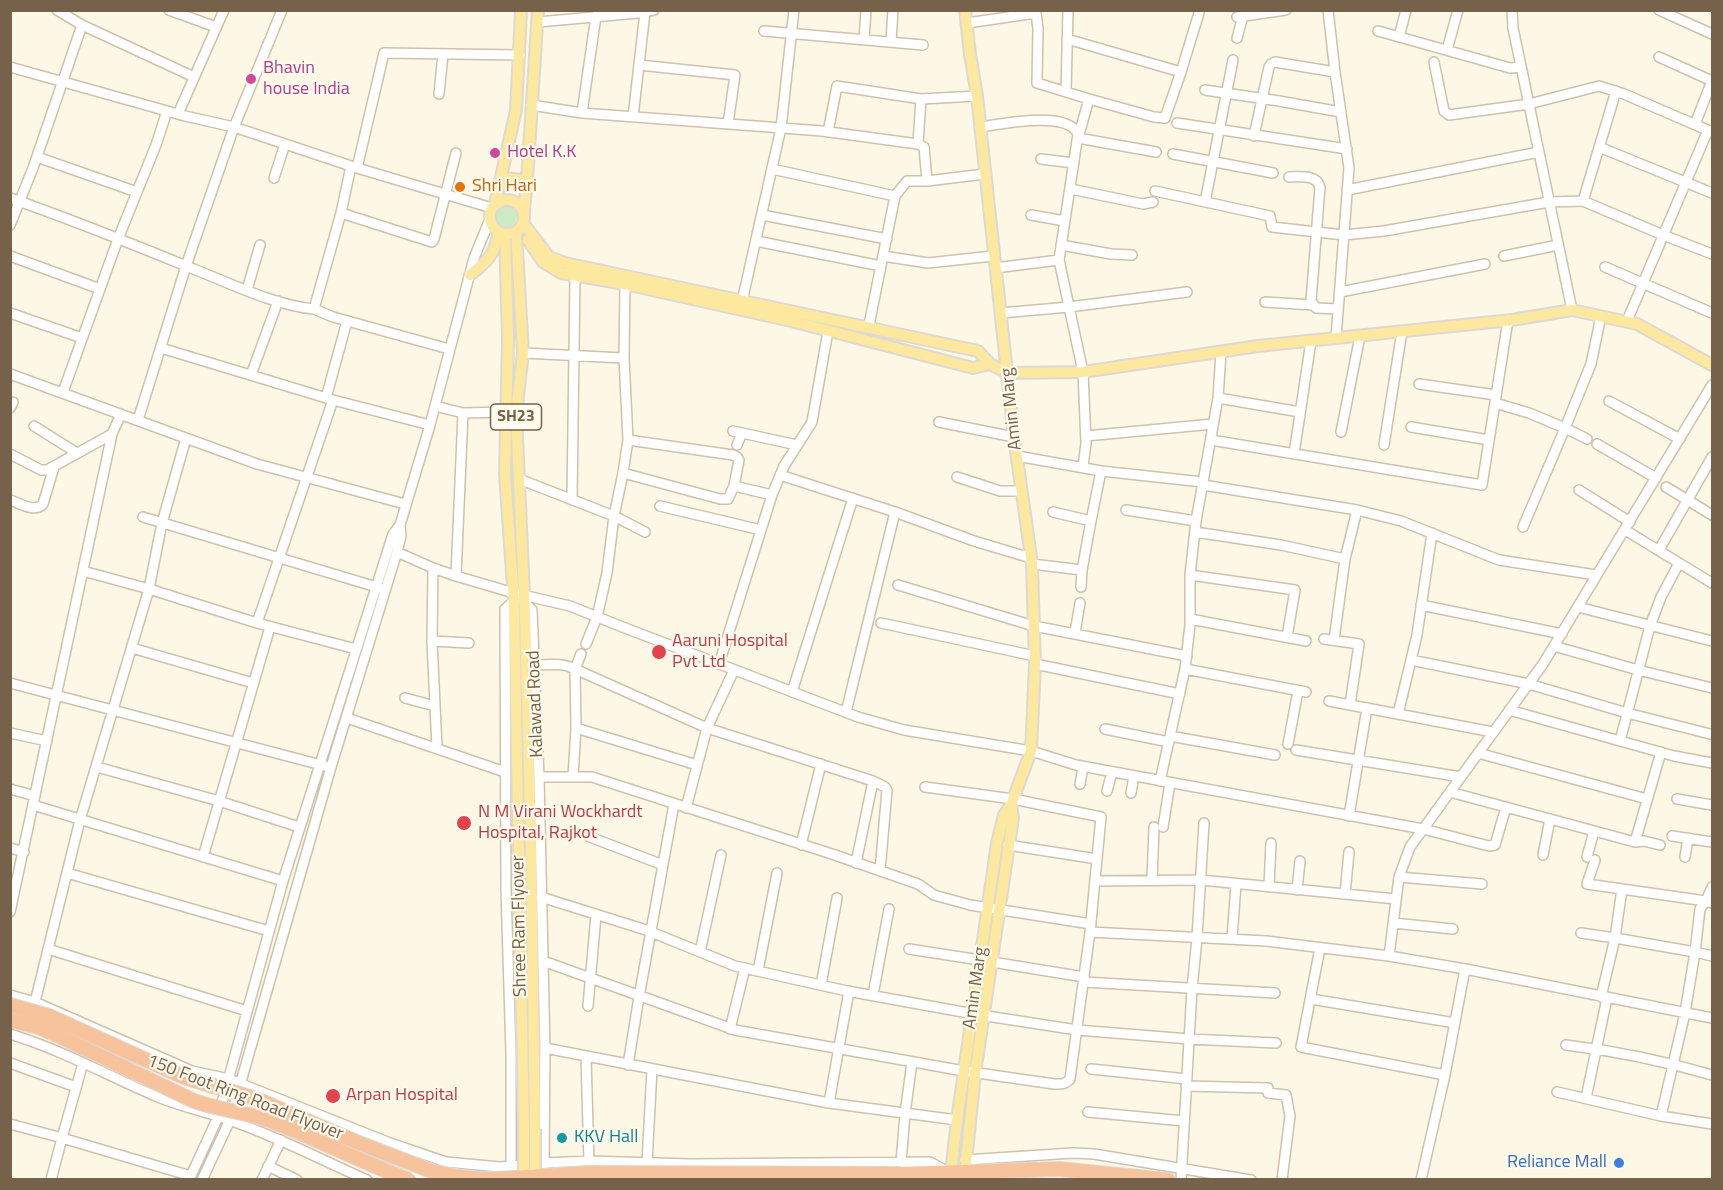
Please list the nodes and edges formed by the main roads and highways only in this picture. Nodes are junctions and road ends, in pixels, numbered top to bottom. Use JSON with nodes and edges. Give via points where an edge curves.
{"nodes":[{"id":1,"x":521,"y":10,"type":"edge"},
{"id":2,"x":965,"y":10,"type":"edge"},
{"id":3,"x":538,"y":16,"type":"edge"},
{"id":4,"x":501,"y":178,"type":"junction"},
{"id":5,"x":527,"y":180,"type":"junction"},
{"id":6,"x":492,"y":210,"type":"junction"},
{"id":7,"x":514,"y":227,"type":"junction"},
{"id":8,"x":470,"y":275,"type":"road end"},
{"id":9,"x":741,"y":306,"type":"junction"},
{"id":10,"x":990,"y":363,"type":"junction"},
{"id":11,"x":1713,"y":365,"type":"edge"},
{"id":12,"x":1008,"y":373,"type":"junction"},
{"id":13,"x":519,"y":597,"type":"junction"},
{"id":14,"x":519,"y":615,"type":"junction"},
{"id":15,"x":1012,"y":802,"type":"junction"},
{"id":16,"x":10,"y":1005,"type":"edge"},
{"id":17,"x":978,"y":1015,"type":"junction"},
{"id":18,"x":10,"y":1020,"type":"edge"},
{"id":19,"x":969,"y":1072,"type":"junction"},
{"id":20,"x":961,"y":1169,"type":"junction"},
{"id":21,"x":409,"y":1179,"type":"edge"},
{"id":22,"x":524,"y":1179,"type":"edge"},
{"id":23,"x":535,"y":1179,"type":"edge"},
{"id":24,"x":1168,"y":1179,"type":"edge"}],
"edges":[{"from":1,"to":4,"type":"main road","via":[[516,110]]},
{"from":2,"to":12,"type":"main road","name":"Amin Marg"},
{"from":3,"to":5,"type":"main road","name":"Kalawad Road","number":"SH23"},
{"from":4,"to":5,"type":"main road"},
{"from":4,"to":6,"type":"main road"},
{"from":5,"to":7,"type":"main road","name":"Kalawad Road","number":"SH23"},
{"from":6,"to":7,"type":"main road","via":[[491,225]]},
{"from":6,"to":7,"type":"main road","via":[[506,199],[517,202]]},
{"from":7,"to":8,"type":"main road","via":[[489,260]]},
{"from":7,"to":9,"type":"main road","via":[[549,257],[565,263]]},
{"from":7,"to":9,"type":"main road","via":[[543,262],[561,273]]},
{"from":7,"to":13,"type":"main road","name":"Kalawad Road","number":"SH23","via":[[523,353],[516,414]]},
{"from":7,"to":13,"type":"main road","name":"Kalawad Road","number":"SH23","via":[[505,474]]},
{"from":9,"to":10,"type":"main road","via":[[973,368]]},
{"from":9,"to":10,"type":"main road","via":[[978,351]]},
{"from":10,"to":12,"type":"main road"},
{"from":11,"to":12,"type":"main road","via":[[1637,324],[1572,310],[1083,372]]},
{"from":12,"to":15,"type":"main road","name":"Amin Marg","via":[[1031,561],[1035,660],[1031,751]]},
{"from":13,"to":14,"type":"main road","name":"Shree Ram Flyover"},
{"from":14,"to":22,"type":"main road","name":"Shree Ram Flyover","bridge":true},
{"from":14,"to":23,"type":"main road","name":"Shree Ram Flyover","bridge":true,"via":[[531,849]]},
{"from":15,"to":17,"type":"main road","name":"Amin Marg","via":[[992,962]]},
{"from":15,"to":17,"type":"main road","name":"Amin Marg","via":[[1004,815],[987,907]]},
{"from":16,"to":20,"type":"highway","name":"150 Foot Ring Road Flyover","bridge":true,"via":[[49,1016],[184,1077],[259,1100],[358,1143],[455,1176],[500,1179],[588,1173]]},
{"from":17,"to":19,"type":"main road","name":"Amin Marg"},
{"from":18,"to":21,"type":"highway","name":"150 Foot Ring Road Flyover","bridge":true,"via":[[59,1036],[194,1101],[270,1121]]},
{"from":19,"to":20,"type":"main road","name":"Amin Marg"},
{"from":19,"to":20,"type":"main road","name":"Amin Marg","via":[[957,1120]]},
{"from":20,"to":24,"type":"highway","name":"150 Foot Ring Road Flyover","via":[[1059,1169]]}]}
